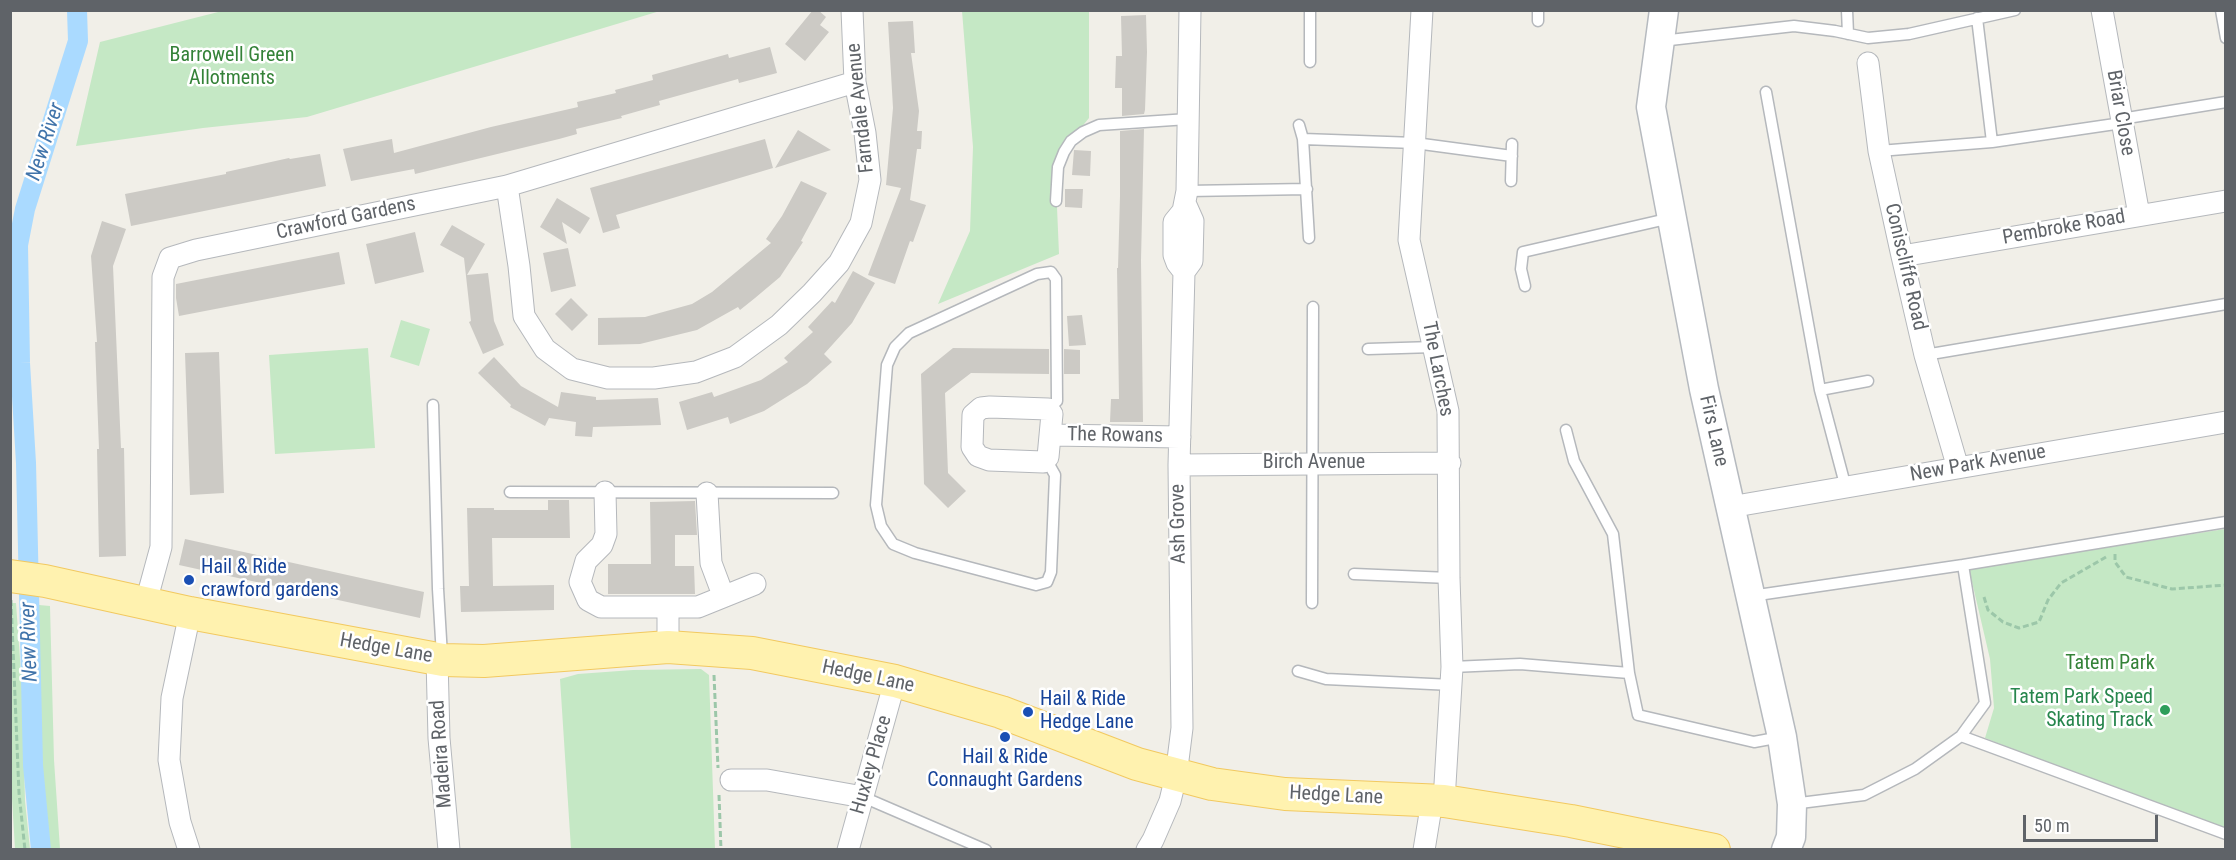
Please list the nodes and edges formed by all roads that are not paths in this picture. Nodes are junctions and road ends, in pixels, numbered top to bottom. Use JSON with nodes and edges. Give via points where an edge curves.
{"nodes":[{"id":1,"x":852,"y":10,"type":"edge"},
{"id":2,"x":1190,"y":10,"type":"edge"},
{"id":3,"x":1310,"y":10,"type":"edge"},
{"id":4,"x":1422,"y":10,"type":"edge"},
{"id":5,"x":1664,"y":10,"type":"edge"},
{"id":6,"x":1847,"y":10,"type":"edge"},
{"id":7,"x":2015,"y":10,"type":"edge"},
{"id":8,"x":2102,"y":10,"type":"edge"},
{"id":9,"x":2221,"y":10,"type":"edge"},
{"id":10,"x":1977,"y":18,"type":"junction"},
{"id":11,"x":1848,"y":34,"type":"junction"},
{"id":12,"x":2226,"y":38,"type":"edge"},
{"id":13,"x":1661,"y":41,"type":"junction"},
{"id":14,"x":1310,"y":63,"type":"dead end"},
{"id":15,"x":1868,"y":63,"type":"dead end"},
{"id":16,"x":855,"y":82,"type":"junction"},
{"id":17,"x":1766,"y":92,"type":"dead end"},
{"id":18,"x":2226,"y":102,"type":"edge"},
{"id":19,"x":1188,"y":119,"type":"junction"},
{"id":20,"x":2122,"y":121,"type":"junction"},
{"id":21,"x":1299,"y":125,"type":"dead end"},
{"id":22,"x":1303,"y":139,"type":"junction"},
{"id":23,"x":1992,"y":142,"type":"junction"},
{"id":24,"x":1415,"y":143,"type":"junction"},
{"id":25,"x":1512,"y":144,"type":"dead end"},
{"id":26,"x":1880,"y":151,"type":"junction"},
{"id":27,"x":1512,"y":156,"type":"junction"},
{"id":28,"x":1511,"y":181,"type":"dead end"},
{"id":29,"x":507,"y":186,"type":"junction"},
{"id":30,"x":1307,"y":189,"type":"junction"},
{"id":31,"x":1186,"y":197,"type":"junction"},
{"id":32,"x":1056,"y":201,"type":"dead end"},
{"id":33,"x":2226,"y":201,"type":"edge"},
{"id":34,"x":2139,"y":215,"type":"junction"},
{"id":35,"x":1671,"y":218,"type":"junction"},
{"id":36,"x":1309,"y":238,"type":"dead end"},
{"id":37,"x":1902,"y":256,"type":"junction"},
{"id":38,"x":1525,"y":286,"type":"dead end"},
{"id":39,"x":2226,"y":304,"type":"edge"},
{"id":40,"x":1313,"y":307,"type":"dead end"},
{"id":41,"x":1434,"y":347,"type":"junction"},
{"id":42,"x":1368,"y":349,"type":"dead end"},
{"id":43,"x":1925,"y":355,"type":"junction"},
{"id":44,"x":1868,"y":381,"type":"dead end"},
{"id":45,"x":1820,"y":390,"type":"junction"},
{"id":46,"x":433,"y":405,"type":"dead end"},
{"id":47,"x":1048,"y":409,"type":"junction"},
{"id":48,"x":2226,"y":422,"type":"edge"},
{"id":49,"x":1566,"y":430,"type":"dead end"},
{"id":50,"x":1051,"y":435,"type":"junction"},
{"id":51,"x":1180,"y":437,"type":"junction"},
{"id":52,"x":1046,"y":459,"type":"junction"},
{"id":53,"x":1314,"y":462,"type":"junction"},
{"id":54,"x":1450,"y":463,"type":"junction"},
{"id":55,"x":1179,"y":465,"type":"junction"},
{"id":56,"x":1958,"y":468,"type":"junction"},
{"id":57,"x":1846,"y":488,"type":"junction"},
{"id":58,"x":510,"y":492,"type":"dead end"},
{"id":59,"x":605,"y":492,"type":"junction"},
{"id":60,"x":707,"y":493,"type":"junction"},
{"id":61,"x":833,"y":493,"type":"dead end"},
{"id":62,"x":1730,"y":507,"type":"junction"},
{"id":63,"x":2226,"y":522,"type":"edge"},
{"id":64,"x":1963,"y":565,"type":"junction"},
{"id":65,"x":1354,"y":574,"type":"dead end"},
{"id":66,"x":10,"y":576,"type":"edge"},
{"id":67,"x":1449,"y":578,"type":"junction"},
{"id":68,"x":755,"y":584,"type":"dead end"},
{"id":69,"x":723,"y":595,"type":"junction"},
{"id":70,"x":1751,"y":596,"type":"junction"},
{"id":71,"x":146,"y":602,"type":"junction"},
{"id":72,"x":1312,"y":603,"type":"dead end"},
{"id":73,"x":668,"y":608,"type":"junction"},
{"id":74,"x":190,"y":613,"type":"junction"},
{"id":75,"x":668,"y":647,"type":"junction"},
{"id":76,"x":440,"y":659,"type":"junction"},
{"id":77,"x":1298,"y":671,"type":"dead end"},
{"id":78,"x":1629,"y":673,"type":"junction"},
{"id":79,"x":1452,"y":676,"type":"junction"},
{"id":80,"x":895,"y":681,"type":"junction"},
{"id":81,"x":1961,"y":736,"type":"junction"},
{"id":82,"x":1782,"y":737,"type":"junction"},
{"id":83,"x":1176,"y":776,"type":"junction"},
{"id":84,"x":723,"y":780,"type":"road end"},
{"id":85,"x":863,"y":797,"type":"junction"},
{"id":86,"x":1438,"y":801,"type":"junction"},
{"id":87,"x":1791,"y":804,"type":"junction"},
{"id":88,"x":2226,"y":834,"type":"edge"},
{"id":89,"x":189,"y":849,"type":"edge"},
{"id":90,"x":449,"y":849,"type":"edge"},
{"id":91,"x":848,"y":849,"type":"edge"},
{"id":92,"x":985,"y":849,"type":"edge"},
{"id":93,"x":1147,"y":849,"type":"edge"},
{"id":94,"x":1424,"y":849,"type":"edge"},
{"id":95,"x":1714,"y":849,"type":"edge"},
{"id":96,"x":1786,"y":849,"type":"edge"}],
"edges":[{"from":1,"to":16,"type":"street","name":"Farndale Avenue"},
{"from":2,"to":19,"type":"street","name":"Ash Grove"},
{"from":3,"to":14,"type":"lane"},
{"from":4,"to":24,"type":"street","name":"The Larches"},
{"from":5,"to":13,"type":"street","name":"Firs Lane"},
{"from":6,"to":11,"type":"lane"},
{"from":7,"to":10,"type":"lane"},
{"from":8,"to":20,"type":"street","name":"Briar Close"},
{"from":9,"to":12,"type":"lane"},
{"from":10,"to":11,"type":"lane","via":[[1909,34],[1868,38]]},
{"from":10,"to":23,"type":"lane"},
{"from":11,"to":13,"type":"lane","via":[[1794,26]]},
{"from":13,"to":35,"type":"street","name":"Firs Lane","via":[[1651,106]]},
{"from":15,"to":26,"type":"street","name":"Coniscliffe Road"},
{"from":16,"to":29,"type":"street","name":"Crawford Gardens"},
{"from":16,"to":29,"type":"street","name":"Farndale Avenue","via":[[870,180],[861,223],[839,263],[779,325],[735,357],[696,372],[654,378],[608,378],[572,369],[545,349],[524,316]]},
{"from":17,"to":45,"type":"lane"},
{"from":18,"to":20,"type":"lane"},
{"from":19,"to":31,"type":"street","name":"Ash Grove"},
{"from":19,"to":32,"type":"lane","via":[[1100,125],[1083,132],[1071,141],[1058,167]]},
{"from":20,"to":23,"type":"lane"},
{"from":20,"to":34,"type":"street","name":"Briar Close"},
{"from":21,"to":22,"type":"lane"},
{"from":22,"to":24,"type":"lane"},
{"from":22,"to":30,"type":"lane"},
{"from":23,"to":26,"type":"lane"},
{"from":24,"to":27,"type":"lane"},
{"from":24,"to":41,"type":"street","name":"The Larches","via":[[1409,240]]},
{"from":25,"to":27,"type":"lane"},
{"from":26,"to":37,"type":"street","name":"Coniscliffe Road"},
{"from":27,"to":28,"type":"lane"},
{"from":29,"to":71,"type":"street","name":"Crawford Gardens","via":[[170,258],[163,277],[160,547]]},
{"from":30,"to":31,"type":"lane"},
{"from":30,"to":36,"type":"lane"},
{"from":31,"to":51,"type":"street","name":"Ash Grove","via":[[1193,221],[1192,261],[1184,272]]},
{"from":33,"to":34,"type":"street","name":"Pembroke Road"},
{"from":34,"to":37,"type":"street","name":"Pembroke Road"},
{"from":35,"to":38,"type":"lane","via":[[1523,252]]},
{"from":35,"to":62,"type":"street","name":"Firs Lane"},
{"from":37,"to":43,"type":"street","name":"Coniscliffe Road"},
{"from":39,"to":43,"type":"lane"},
{"from":40,"to":53,"type":"lane"},
{"from":41,"to":42,"type":"lane"},
{"from":41,"to":54,"type":"street","name":"The Larches","via":[[1448,411]]},
{"from":43,"to":56,"type":"street","name":"Coniscliffe Road"},
{"from":44,"to":45,"type":"lane"},
{"from":45,"to":57,"type":"lane"},
{"from":46,"to":76,"type":"lane"},
{"from":47,"to":50,"type":"street","via":[[1052,414]]},
{"from":47,"to":52,"type":"street","via":[[990,407],[973,415],[972,447],[978,456],[989,460]]},
{"from":47,"to":52,"type":"lane","via":[[1057,401],[1056,279],[1051,272],[1037,274],[909,333],[887,365],[876,505],[881,526],[893,544],[915,553],[1036,585],[1047,582],[1051,572],[1055,475]]},
{"from":48,"to":56,"type":"street","name":"New Park Avenue"},
{"from":49,"to":78,"type":"lane","via":[[1574,461],[1613,534]]},
{"from":50,"to":51,"type":"street","name":"The Rowans"},
{"from":50,"to":52,"type":"street"},
{"from":51,"to":55,"type":"street","name":"Ash Grove"},
{"from":53,"to":54,"type":"street","name":"Birch Avenue"},
{"from":53,"to":55,"type":"street","name":"Birch Avenue"},
{"from":53,"to":72,"type":"lane"},
{"from":54,"to":67,"type":"street","name":"The Larches"},
{"from":55,"to":83,"type":"street","name":"Ash Grove","via":[[1182,728]]},
{"from":56,"to":57,"type":"street","name":"New Park Avenue"},
{"from":57,"to":62,"type":"street","name":"New Park Avenue"},
{"from":58,"to":59,"type":"lane"},
{"from":59,"to":60,"type":"lane"},
{"from":59,"to":73,"type":"street","via":[[606,534],[602,545],[586,561],[580,582],[588,600],[602,607]]},
{"from":60,"to":61,"type":"lane"},
{"from":60,"to":69,"type":"street","via":[[711,563]]},
{"from":62,"to":70,"type":"street","name":"Firs Lane"},
{"from":63,"to":64,"type":"lane"},
{"from":64,"to":70,"type":"lane"},
{"from":64,"to":81,"type":"lane","via":[[1985,703]]},
{"from":65,"to":67,"type":"lane"},
{"from":66,"to":71,"type":"main road","name":"Hedge Lane"},
{"from":67,"to":79,"type":"street","name":"The Larches"},
{"from":68,"to":69,"type":"street"},
{"from":69,"to":73,"type":"street","via":[[698,607]]},
{"from":70,"to":82,"type":"street","name":"Firs Lane"},
{"from":71,"to":74,"type":"main road","name":"Hedge Lane"},
{"from":73,"to":75,"type":"street"},
{"from":74,"to":76,"type":"main road","name":"Hedge Lane"},
{"from":74,"to":89,"type":"street","via":[[172,698],[169,760]]},
{"from":75,"to":76,"type":"main road","name":"Hedge Lane","via":[[484,661]]},
{"from":75,"to":80,"type":"main road","name":"Hedge Lane","via":[[752,652]]},
{"from":76,"to":90,"type":"street","name":"Madeira Road","via":[[439,738]]},
{"from":77,"to":79,"type":"lane","via":[[1326,679]]},
{"from":78,"to":79,"type":"lane","via":[[1520,664]]},
{"from":78,"to":82,"type":"lane","via":[[1638,714],[1754,742]]},
{"from":79,"to":86,"type":"street","name":"The Larches"},
{"from":80,"to":83,"type":"main road","name":"Hedge Lane","via":[[1001,712]]},
{"from":80,"to":85,"type":"street","name":"Huxley Place"},
{"from":81,"to":87,"type":"lane","via":[[1915,769],[1864,795]]},
{"from":81,"to":88,"type":"lane"},
{"from":82,"to":87,"type":"street","name":"Firs Lane"},
{"from":83,"to":86,"type":"main road","name":"Hedge Lane","via":[[1285,794]]},
{"from":83,"to":93,"type":"street","name":"Ash Grove","via":[[1169,803]]},
{"from":84,"to":85,"type":"street","via":[[767,780]]},
{"from":85,"to":91,"type":"street","name":"Huxley Place"},
{"from":85,"to":92,"type":"lane"},
{"from":86,"to":94,"type":"street","name":"The Larches"},
{"from":86,"to":95,"type":"main road","name":"Hedge Lane","via":[[1571,821]]},
{"from":87,"to":96,"type":"street","name":"Firs Lane","via":[[1791,837]]}]}
